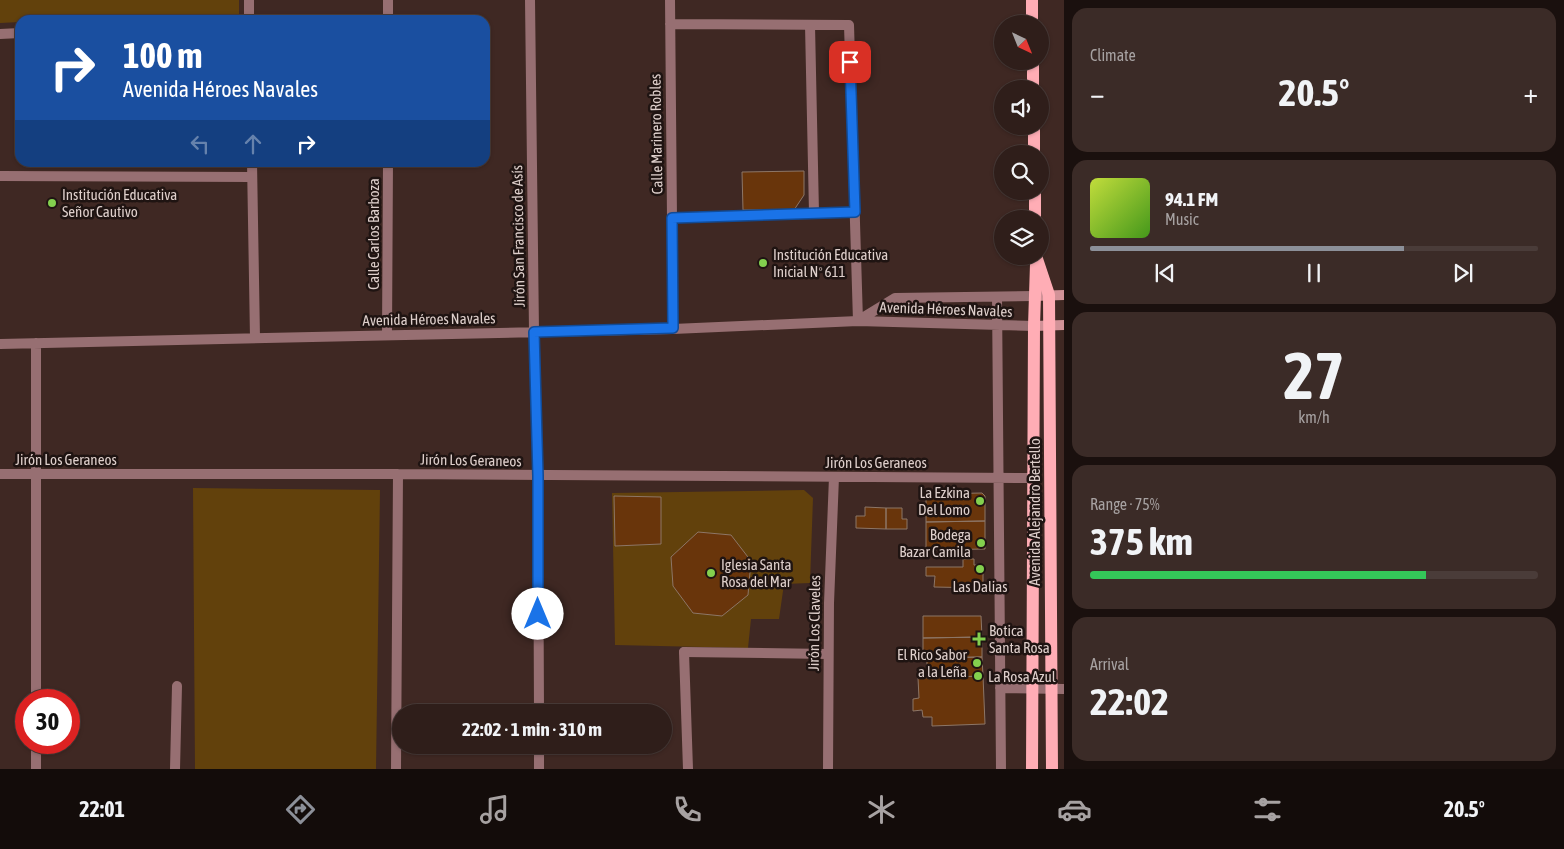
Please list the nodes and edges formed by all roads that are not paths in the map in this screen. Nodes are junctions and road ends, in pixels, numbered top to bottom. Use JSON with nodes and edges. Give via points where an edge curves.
{"nodes":[{"id":1,"x":249,"y":0,"type":"edge"},
{"id":2,"x":388,"y":0,"type":"edge"},
{"id":3,"x":530,"y":0,"type":"edge"},
{"id":4,"x":670,"y":0,"type":"edge"},
{"id":5,"x":1032,"y":0,"type":"edge"},
{"id":6,"x":249,"y":15,"type":"edge"},
{"id":7,"x":388,"y":15,"type":"edge"},
{"id":8,"x":1032,"y":15,"type":"edge"},
{"id":9,"x":670,"y":24,"type":"junction"},
{"id":10,"x":810,"y":25,"type":"junction"},
{"id":11,"x":15,"y":33,"type":"edge"},
{"id":12,"x":0,"y":34,"type":"edge"},
{"id":13,"x":252,"y":167,"type":"edge"},
{"id":14,"x":388,"y":167,"type":"edge"},
{"id":15,"x":0,"y":176,"type":"edge"},
{"id":16,"x":252,"y":177,"type":"junction"},
{"id":17,"x":855,"y":212,"type":"junction"},
{"id":18,"x":814,"y":213,"type":"junction"},
{"id":19,"x":672,"y":218,"type":"junction"},
{"id":20,"x":1036,"y":265,"type":"edge"},
{"id":21,"x":1039,"y":265,"type":"edge"},
{"id":22,"x":1064,"y":294,"type":"edge"},
{"id":23,"x":1034,"y":296,"type":"junction"},
{"id":24,"x":1049,"y":296,"type":"junction"},
{"id":25,"x":997,"y":297,"type":"junction"},
{"id":26,"x":858,"y":321,"type":"junction"},
{"id":27,"x":1064,"y":325,"type":"edge"},
{"id":28,"x":998,"y":326,"type":"junction"},
{"id":29,"x":1034,"y":326,"type":"junction"},
{"id":30,"x":1049,"y":326,"type":"junction"},
{"id":31,"x":673,"y":328,"type":"junction"},
{"id":32,"x":534,"y":332,"type":"junction"},
{"id":33,"x":387,"y":335,"type":"junction"},
{"id":34,"x":255,"y":338,"type":"junction"},
{"id":35,"x":0,"y":344,"type":"edge"},
{"id":36,"x":36,"y":344,"type":"junction"},
{"id":37,"x":0,"y":474,"type":"edge"},
{"id":38,"x":36,"y":474,"type":"junction"},
{"id":39,"x":398,"y":474,"type":"junction"},
{"id":40,"x":538,"y":476,"type":"junction"},
{"id":41,"x":834,"y":477,"type":"junction"},
{"id":42,"x":998,"y":477,"type":"junction"},
{"id":43,"x":1032,"y":478,"type":"junction"},
{"id":44,"x":828,"y":654,"type":"junction"},
{"id":45,"x":176,"y":686,"type":"dead end"},
{"id":46,"x":1000,"y":688,"type":"junction"},
{"id":47,"x":1032,"y":688,"type":"junction"},
{"id":48,"x":1051,"y":688,"type":"junction"},
{"id":49,"x":1064,"y":688,"type":"edge"},
{"id":50,"x":36,"y":689,"type":"edge"},
{"id":51,"x":539,"y":704,"type":"edge"},
{"id":52,"x":36,"y":754,"type":"edge"},
{"id":53,"x":539,"y":754,"type":"edge"},
{"id":54,"x":36,"y":769,"type":"edge"},
{"id":55,"x":175,"y":769,"type":"edge"},
{"id":56,"x":396,"y":769,"type":"edge"},
{"id":57,"x":539,"y":769,"type":"edge"},
{"id":58,"x":688,"y":769,"type":"edge"},
{"id":59,"x":828,"y":769,"type":"edge"},
{"id":60,"x":1001,"y":769,"type":"edge"},
{"id":61,"x":1032,"y":769,"type":"edge"},
{"id":62,"x":1052,"y":769,"type":"edge"}],
"edges":[{"from":1,"to":6,"type":"street"},
{"from":2,"to":7,"type":"street"},
{"from":3,"to":32,"type":"street","name":"Jirón San Francisco de Asís"},
{"from":4,"to":9,"type":"street","name":"Calle Marinero Robles"},
{"from":5,"to":8,"type":"main road"},
{"from":9,"to":10,"type":"street"},
{"from":9,"to":19,"type":"street","name":"Calle Marinero Robles"},
{"from":10,"to":17,"type":"street","via":[[849,25]]},
{"from":10,"to":18,"type":"street"},
{"from":11,"to":12,"type":"street"},
{"from":13,"to":16,"type":"street"},
{"from":14,"to":33,"type":"street","name":"Calle Carlos Barboza"},
{"from":15,"to":16,"type":"street"},
{"from":16,"to":34,"type":"street"},
{"from":17,"to":18,"type":"street"},
{"from":17,"to":26,"type":"street"},
{"from":18,"to":19,"type":"street"},
{"from":19,"to":31,"type":"street","name":"Calle Marinero Robles"},
{"from":20,"to":23,"type":"main road","name":"Avenida Alejandro Bertello"},
{"from":21,"to":24,"type":"main road","name":"Avenida Alejandro Bertello"},
{"from":22,"to":24,"type":"street"},
{"from":23,"to":24,"type":"street"},
{"from":23,"to":25,"type":"street","name":"Avenida Héroes Navales"},
{"from":23,"to":29,"type":"main road","name":"Avenida Alejandro Bertello"},
{"from":24,"to":30,"type":"main road","name":"Avenida Alejandro Bertello"},
{"from":25,"to":26,"type":"street","name":"Avenida Héroes Navales","via":[[895,298]]},
{"from":25,"to":28,"type":"street"},
{"from":26,"to":28,"type":"street","name":"Avenida Héroes Navales"},
{"from":26,"to":31,"type":"street","name":"Avenida Héroes Navales"},
{"from":27,"to":30,"type":"street"},
{"from":28,"to":29,"type":"street","name":"Avenida Héroes Navales"},
{"from":28,"to":42,"type":"street"},
{"from":29,"to":30,"type":"street"},
{"from":29,"to":43,"type":"main road","name":"Avenida Alejandro Bertello"},
{"from":30,"to":48,"type":"main road","name":"Avenida Alejandro Bertello"},
{"from":31,"to":32,"type":"street","name":"Avenida Héroes Navales"},
{"from":32,"to":33,"type":"street","name":"Avenida Héroes Navales"},
{"from":32,"to":40,"type":"street","name":"Jirón San Francisco de Asís"},
{"from":33,"to":34,"type":"street","name":"Avenida Héroes Navales"},
{"from":34,"to":36,"type":"street","name":"Avenida Héroes Navales"},
{"from":35,"to":36,"type":"street","name":"Avenida Héroes Navales"},
{"from":36,"to":38,"type":"street"},
{"from":37,"to":38,"type":"street","name":"Jirón Los Geraneos"},
{"from":38,"to":39,"type":"street","name":"Jirón Los Geraneos"},
{"from":38,"to":50,"type":"street"},
{"from":39,"to":40,"type":"street","name":"Jirón Los Geraneos"},
{"from":39,"to":56,"type":"street"},
{"from":40,"to":41,"type":"street","name":"Jirón Los Geraneos"},
{"from":40,"to":51,"type":"street","name":"Jirón San Francisco de Asís"},
{"from":41,"to":42,"type":"street","name":"Jirón Los Geraneos"},
{"from":41,"to":44,"type":"street","name":"Jirón Los Claveles"},
{"from":42,"to":43,"type":"street","name":"Jirón Los Geraneos"},
{"from":42,"to":46,"type":"street"},
{"from":43,"to":47,"type":"main road","name":"Avenida Alejandro Bertello"},
{"from":44,"to":58,"type":"street","via":[[684,652]]},
{"from":44,"to":59,"type":"street","name":"Jirón Los Claveles"},
{"from":45,"to":55,"type":"street"},
{"from":46,"to":47,"type":"street"},
{"from":46,"to":60,"type":"street"},
{"from":47,"to":48,"type":"street"},
{"from":47,"to":61,"type":"main road","name":"Avenida Alejandro Bertello"},
{"from":48,"to":49,"type":"street"},
{"from":48,"to":62,"type":"main road","name":"Avenida Alejandro Bertello"},
{"from":52,"to":54,"type":"street"},
{"from":53,"to":57,"type":"street"}]}
